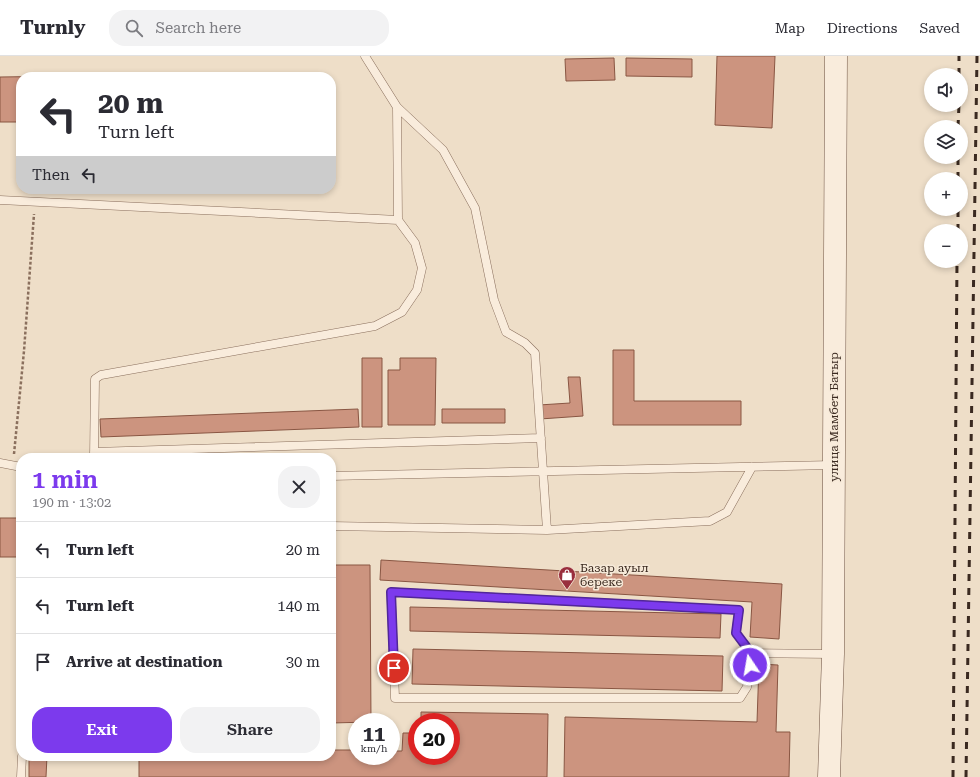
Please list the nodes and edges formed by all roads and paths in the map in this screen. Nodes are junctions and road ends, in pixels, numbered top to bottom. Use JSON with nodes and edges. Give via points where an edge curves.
{"nodes":[{"id":1,"x":365,"y":56,"type":"edge"},
{"id":2,"x":836,"y":56,"type":"edge"},
{"id":3,"x":397,"y":108,"type":"junction"},
{"id":4,"x":0,"y":200,"type":"edge"},
{"id":5,"x":35,"y":202,"type":"junction"},
{"id":6,"x":398,"y":220,"type":"junction"},
{"id":7,"x":541,"y":438,"type":"junction"},
{"id":8,"x":18,"y":453,"type":"edge"},
{"id":9,"x":94,"y":453,"type":"edge"},
{"id":10,"x":147,"y":453,"type":"edge"},
{"id":11,"x":0,"y":463,"type":"edge"},
{"id":12,"x":833,"y":465,"type":"junction"},
{"id":13,"x":16,"y":466,"type":"edge"},
{"id":14,"x":752,"y":467,"type":"junction"},
{"id":15,"x":543,"y":472,"type":"junction"},
{"id":16,"x":336,"y":476,"type":"edge"},
{"id":17,"x":336,"y":526,"type":"edge"},
{"id":18,"x":548,"y":530,"type":"junction"},
{"id":19,"x":751,"y":653,"type":"junction"},
{"id":20,"x":833,"y":654,"type":"junction"},
{"id":21,"x":22,"y":761,"type":"edge"},
{"id":22,"x":21,"y":777,"type":"edge"},
{"id":23,"x":829,"y":777,"type":"edge"}],
"edges":[{"from":1,"to":3,"type":"lane"},
{"from":2,"to":12,"type":"main road","name":"улица Мамбет Батыр"},
{"from":3,"to":6,"type":"lane"},
{"from":3,"to":7,"type":"lane","via":[[443,150],[475,208],[494,300],[506,332],[525,343],[535,353]]},
{"from":4,"to":5,"type":"lane"},
{"from":5,"to":6,"type":"lane"},
{"from":5,"to":8,"type":"path"},
{"from":6,"to":9,"type":"lane","via":[[415,243],[422,268],[417,290],[402,312],[375,326],[101,375],[95,379]]},
{"from":7,"to":10,"type":"lane"},
{"from":7,"to":15,"type":"lane"},
{"from":11,"to":13,"type":"lane"},
{"from":12,"to":14,"type":"lane"},
{"from":12,"to":20,"type":"main road","name":"улица Мамбет Батыр"},
{"from":14,"to":15,"type":"lane"},
{"from":14,"to":18,"type":"lane","via":[[727,512],[710,521]]},
{"from":15,"to":16,"type":"lane"},
{"from":15,"to":18,"type":"lane"},
{"from":17,"to":18,"type":"lane"},
{"from":19,"to":19,"type":"lane","via":[[736,633],[739,610],[391,592],[395,698],[740,698],[747,687]]},
{"from":19,"to":20,"type":"lane"},
{"from":20,"to":23,"type":"main road","name":"улица Мамбет Батыр"},
{"from":21,"to":22,"type":"lane"}]}
